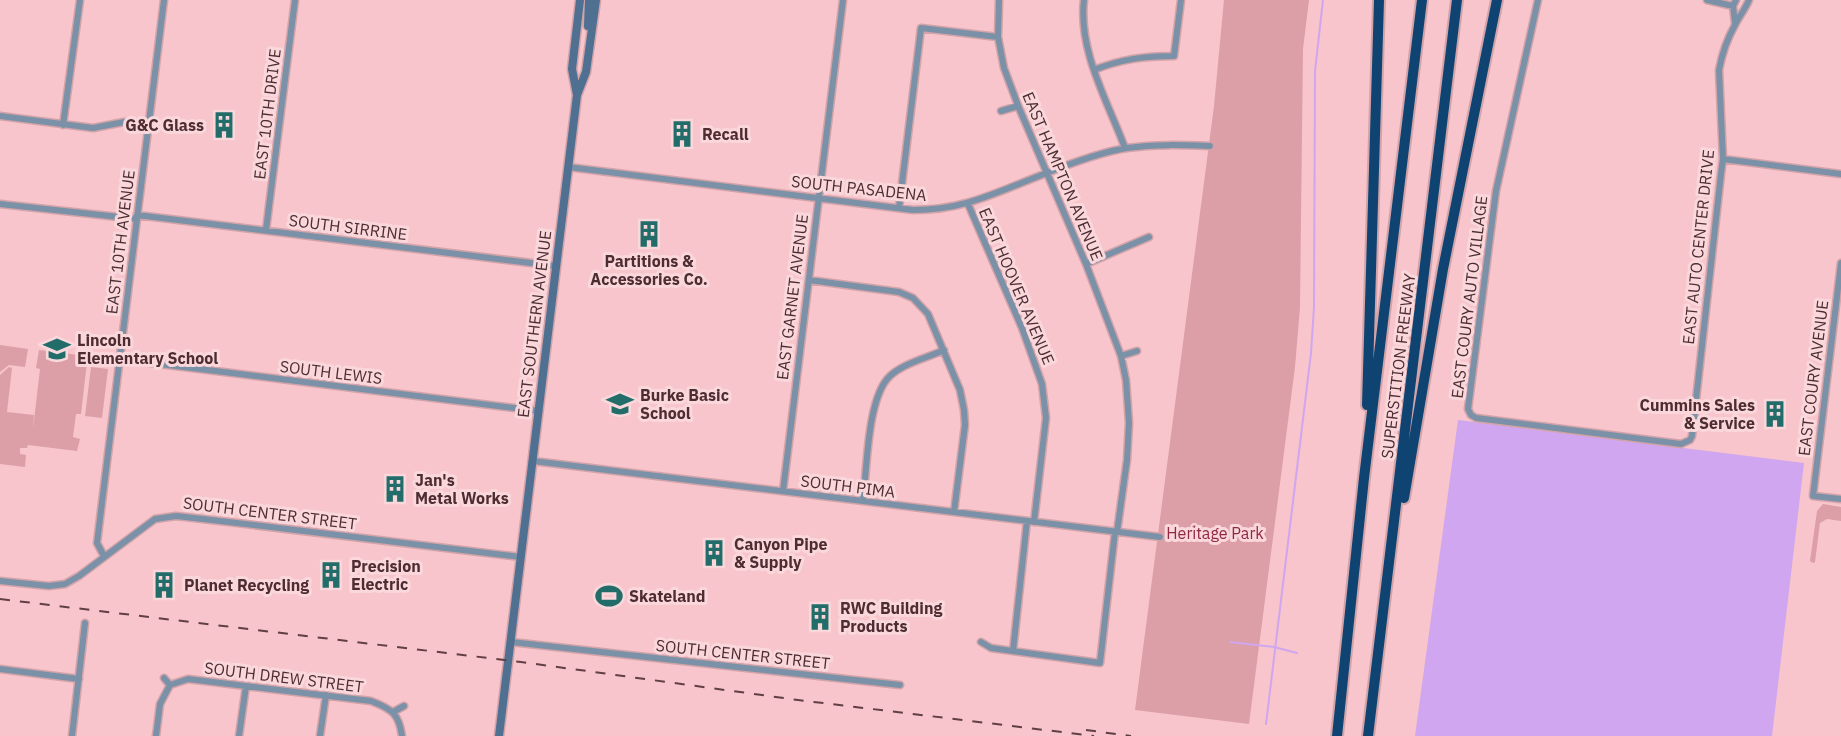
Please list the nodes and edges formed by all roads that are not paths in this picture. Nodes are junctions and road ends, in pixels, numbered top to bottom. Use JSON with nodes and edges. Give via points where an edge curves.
{"nodes":[{"id":1,"x":80,"y":0,"type":"edge"},
{"id":2,"x":164,"y":0,"type":"edge"},
{"id":3,"x":294,"y":0,"type":"edge"},
{"id":4,"x":580,"y":0,"type":"edge"},
{"id":5,"x":589,"y":0,"type":"edge"},
{"id":6,"x":596,"y":0,"type":"edge"},
{"id":7,"x":843,"y":0,"type":"edge"},
{"id":8,"x":1084,"y":0,"type":"edge"},
{"id":9,"x":1181,"y":0,"type":"edge"},
{"id":10,"x":1379,"y":0,"type":"edge"},
{"id":11,"x":1422,"y":0,"type":"edge"},
{"id":12,"x":1456,"y":0,"type":"edge"},
{"id":13,"x":1497,"y":0,"type":"edge"},
{"id":14,"x":1538,"y":0,"type":"edge"},
{"id":15,"x":1707,"y":0,"type":"edge"},
{"id":16,"x":1749,"y":0,"type":"edge"},
{"id":17,"x":1000,"y":1,"type":"edge"},
{"id":18,"x":1735,"y":3,"type":"edge"},
{"id":19,"x":1735,"y":23,"type":"junction"},
{"id":20,"x":591,"y":35,"type":"junction"},
{"id":21,"x":998,"y":37,"type":"junction"},
{"id":22,"x":1094,"y":70,"type":"junction"},
{"id":23,"x":577,"y":95,"type":"junction"},
{"id":24,"x":1018,"y":106,"type":"junction"},
{"id":25,"x":1001,"y":111,"type":"dead end"},
{"id":26,"x":0,"y":116,"type":"edge"},
{"id":27,"x":63,"y":124,"type":"junction"},
{"id":28,"x":148,"y":124,"type":"junction"},
{"id":29,"x":1210,"y":146,"type":"dead end"},
{"id":30,"x":1125,"y":148,"type":"junction"},
{"id":31,"x":1723,"y":159,"type":"junction"},
{"id":32,"x":568,"y":167,"type":"junction"},
{"id":33,"x":1046,"y":173,"type":"junction"},
{"id":34,"x":1841,"y":174,"type":"edge"},
{"id":35,"x":818,"y":198,"type":"junction"},
{"id":36,"x":0,"y":204,"type":"edge"},
{"id":37,"x":968,"y":204,"type":"junction"},
{"id":38,"x":899,"y":208,"type":"junction"},
{"id":39,"x":137,"y":217,"type":"junction"},
{"id":40,"x":266,"y":230,"type":"junction"},
{"id":41,"x":1149,"y":237,"type":"dead end"},
{"id":42,"x":1841,"y":263,"type":"edge"},
{"id":43,"x":1086,"y":264,"type":"junction"},
{"id":44,"x":556,"y":266,"type":"junction"},
{"id":45,"x":808,"y":280,"type":"junction"},
{"id":46,"x":944,"y":350,"type":"junction"},
{"id":47,"x":1137,"y":351,"type":"dead end"},
{"id":48,"x":1121,"y":356,"type":"junction"},
{"id":49,"x":119,"y":359,"type":"junction"},
{"id":50,"x":539,"y":411,"type":"junction"},
{"id":51,"x":1690,"y":440,"type":"joint"},
{"id":52,"x":533,"y":461,"type":"junction"},
{"id":53,"x":1364,"y":478,"type":"junction"},
{"id":54,"x":783,"y":491,"type":"junction"},
{"id":55,"x":1841,"y":499,"type":"edge"},
{"id":56,"x":863,"y":501,"type":"junction"},
{"id":57,"x":954,"y":512,"type":"junction"},
{"id":58,"x":1027,"y":521,"type":"junction"},
{"id":59,"x":1035,"y":522,"type":"junction"},
{"id":60,"x":1116,"y":532,"type":"junction"},
{"id":61,"x":1160,"y":537,"type":"dead end"},
{"id":62,"x":104,"y":556,"type":"junction"},
{"id":63,"x":521,"y":557,"type":"junction"},
{"id":64,"x":0,"y":580,"type":"edge"},
{"id":65,"x":1382,"y":622,"type":"junction"},
{"id":66,"x":86,"y":624,"type":"dead end"},
{"id":67,"x":511,"y":642,"type":"junction"},
{"id":68,"x":981,"y":642,"type":"dead end"},
{"id":69,"x":1013,"y":651,"type":"junction"},
{"id":70,"x":0,"y":669,"type":"edge"},
{"id":71,"x":164,"y":678,"type":"dead end"},
{"id":72,"x":79,"y":679,"type":"junction"},
{"id":73,"x":170,"y":685,"type":"junction"},
{"id":74,"x":900,"y":685,"type":"dead end"},
{"id":75,"x":246,"y":686,"type":"junction"},
{"id":76,"x":326,"y":694,"type":"junction"},
{"id":77,"x":404,"y":706,"type":"dead end"},
{"id":78,"x":393,"y":712,"type":"junction"},
{"id":79,"x":72,"y":736,"type":"edge"},
{"id":80,"x":156,"y":736,"type":"edge"},
{"id":81,"x":239,"y":736,"type":"edge"},
{"id":82,"x":321,"y":736,"type":"edge"},
{"id":83,"x":402,"y":736,"type":"edge"},
{"id":84,"x":499,"y":736,"type":"edge"},
{"id":85,"x":1337,"y":736,"type":"edge"},
{"id":86,"x":1368,"y":736,"type":"edge"}],
"edges":[{"from":1,"to":27,"type":"street"},
{"from":2,"to":28,"type":"street","name":"EAST 10TH AVENUE"},
{"from":3,"to":40,"type":"street","name":"EAST 10TH DRIVE"},
{"from":4,"to":23,"type":"main road","name":"EAST SOUTHERN AVENUE","via":[[572,69]]},
{"from":5,"to":20,"type":"main road","via":[[587,25]]},
{"from":6,"to":20,"type":"main road","name":"EAST SOUTHERN AVENUE"},
{"from":7,"to":35,"type":"street","name":"EAST GARNET AVENUE"},
{"from":8,"to":22,"type":"street","via":[[1086,48]]},
{"from":9,"to":22,"type":"street","via":[[1174,56],[1122,60]]},
{"from":10,"to":53,"type":"highway"},
{"from":11,"to":53,"type":"highway","name":"SUPERSTITION FREEWAY"},
{"from":12,"to":65,"type":"highway","name":"SUPERSTITION FREEWAY"},
{"from":13,"to":65,"type":"highway","via":[[1443,269]]},
{"from":14,"to":51,"type":"street","name":"EAST COURY AUTO VILLAGE","via":[[1496,191],[1468,409],[1476,418],[1681,444]]},
{"from":15,"to":18,"type":"street"},
{"from":16,"to":19,"type":"street","name":"EAST AUTO CENTER DRIVE"},
{"from":17,"to":21,"type":"street","name":"EAST HAMPTON AVENUE"},
{"from":18,"to":19,"type":"street","name":"EAST AUTO CENTER DRIVE"},
{"from":19,"to":31,"type":"street","name":"EAST AUTO CENTER DRIVE","via":[[1719,70]]},
{"from":20,"to":23,"type":"main road","name":"EAST SOUTHERN AVENUE","via":[[586,72]]},
{"from":21,"to":24,"type":"street","name":"EAST HAMPTON AVENUE"},
{"from":21,"to":38,"type":"street","via":[[921,28]]},
{"from":22,"to":30,"type":"street"},
{"from":23,"to":32,"type":"main road","name":"EAST SOUTHERN AVENUE"},
{"from":24,"to":25,"type":"street"},
{"from":24,"to":33,"type":"street","name":"EAST HAMPTON AVENUE"},
{"from":26,"to":27,"type":"street"},
{"from":27,"to":28,"type":"street","via":[[93,128],[124,122]]},
{"from":28,"to":39,"type":"street","name":"EAST 10TH AVENUE"},
{"from":29,"to":30,"type":"street","name":"SOUTH PASADENA"},
{"from":30,"to":33,"type":"street","name":"SOUTH PASADENA"},
{"from":31,"to":34,"type":"street"},
{"from":31,"to":51,"type":"street","name":"EAST AUTO CENTER DRIVE"},
{"from":32,"to":35,"type":"street","name":"SOUTH PASADENA"},
{"from":32,"to":44,"type":"main road","name":"EAST SOUTHERN AVENUE"},
{"from":33,"to":37,"type":"street","name":"SOUTH PASADENA"},
{"from":33,"to":43,"type":"street","name":"EAST HAMPTON AVENUE"},
{"from":35,"to":38,"type":"street","name":"SOUTH PASADENA"},
{"from":35,"to":45,"type":"street","name":"EAST GARNET AVENUE"},
{"from":36,"to":39,"type":"street","name":"SOUTH SIRRINE"},
{"from":37,"to":38,"type":"street","name":"SOUTH PASADENA","via":[[929,210]]},
{"from":37,"to":59,"type":"street","name":"EAST HOOVER AVENUE","via":[[1042,384],[1046,418]]},
{"from":39,"to":40,"type":"street","name":"SOUTH SIRRINE"},
{"from":39,"to":49,"type":"street","name":"EAST 10TH AVENUE"},
{"from":40,"to":44,"type":"street","name":"SOUTH SIRRINE"},
{"from":41,"to":43,"type":"street"},
{"from":42,"to":55,"type":"street","name":"EAST COURY AVENUE","via":[[1813,496]]},
{"from":43,"to":48,"type":"street","name":"EAST HAMPTON AVENUE"},
{"from":44,"to":50,"type":"main road","name":"EAST SOUTHERN AVENUE"},
{"from":45,"to":46,"type":"street","via":[[907,295],[922,305]]},
{"from":45,"to":54,"type":"street","name":"EAST GARNET AVENUE"},
{"from":46,"to":56,"type":"street","via":[[898,370],[879,389]]},
{"from":46,"to":57,"type":"street","via":[[960,390],[965,425]]},
{"from":47,"to":48,"type":"street"},
{"from":48,"to":60,"type":"street","name":"EAST HAMPTON AVENUE","via":[[1129,423]]},
{"from":49,"to":50,"type":"street","name":"SOUTH LEWIS"},
{"from":49,"to":62,"type":"street","name":"EAST 10TH AVENUE","via":[[97,543]]},
{"from":50,"to":52,"type":"main road","name":"EAST SOUTHERN AVENUE"},
{"from":52,"to":54,"type":"street","name":"SOUTH PIMA"},
{"from":52,"to":63,"type":"main road","name":"EAST SOUTHERN AVENUE"},
{"from":53,"to":85,"type":"highway","name":"SUPERSTITION FREEWAY"},
{"from":54,"to":56,"type":"street","name":"SOUTH PIMA"},
{"from":56,"to":57,"type":"street","name":"SOUTH PIMA"},
{"from":57,"to":58,"type":"street","name":"SOUTH PIMA"},
{"from":58,"to":59,"type":"street","name":"SOUTH PIMA"},
{"from":58,"to":69,"type":"street"},
{"from":59,"to":60,"type":"street","name":"SOUTH PIMA"},
{"from":60,"to":61,"type":"street","name":"SOUTH PIMA"},
{"from":60,"to":69,"type":"street","name":"EAST HAMPTON AVENUE","via":[[1100,663]]},
{"from":62,"to":63,"type":"street","name":"SOUTH CENTER STREET","via":[[155,519],[177,516]]},
{"from":62,"to":64,"type":"street","name":"SOUTH CENTER STREET","via":[[79,576],[58,586]]},
{"from":63,"to":67,"type":"main road","name":"EAST SOUTHERN AVENUE"},
{"from":65,"to":86,"type":"highway","name":"SUPERSTITION FREEWAY"},
{"from":66,"to":72,"type":"street"},
{"from":67,"to":74,"type":"street","name":"SOUTH CENTER STREET"},
{"from":67,"to":84,"type":"main road","name":"EAST SOUTHERN AVENUE"},
{"from":68,"to":69,"type":"street","via":[[991,648]]},
{"from":70,"to":72,"type":"street"},
{"from":71,"to":73,"type":"street"},
{"from":72,"to":79,"type":"street"},
{"from":73,"to":75,"type":"street","name":"SOUTH DREW STREET","via":[[188,679]]},
{"from":73,"to":80,"type":"street","via":[[160,704]]},
{"from":75,"to":76,"type":"street","name":"SOUTH DREW STREET"},
{"from":75,"to":81,"type":"street"},
{"from":76,"to":78,"type":"street","name":"SOUTH DREW STREET","via":[[371,701]]},
{"from":76,"to":82,"type":"street"},
{"from":77,"to":78,"type":"street"},
{"from":78,"to":83,"type":"street"}]}
